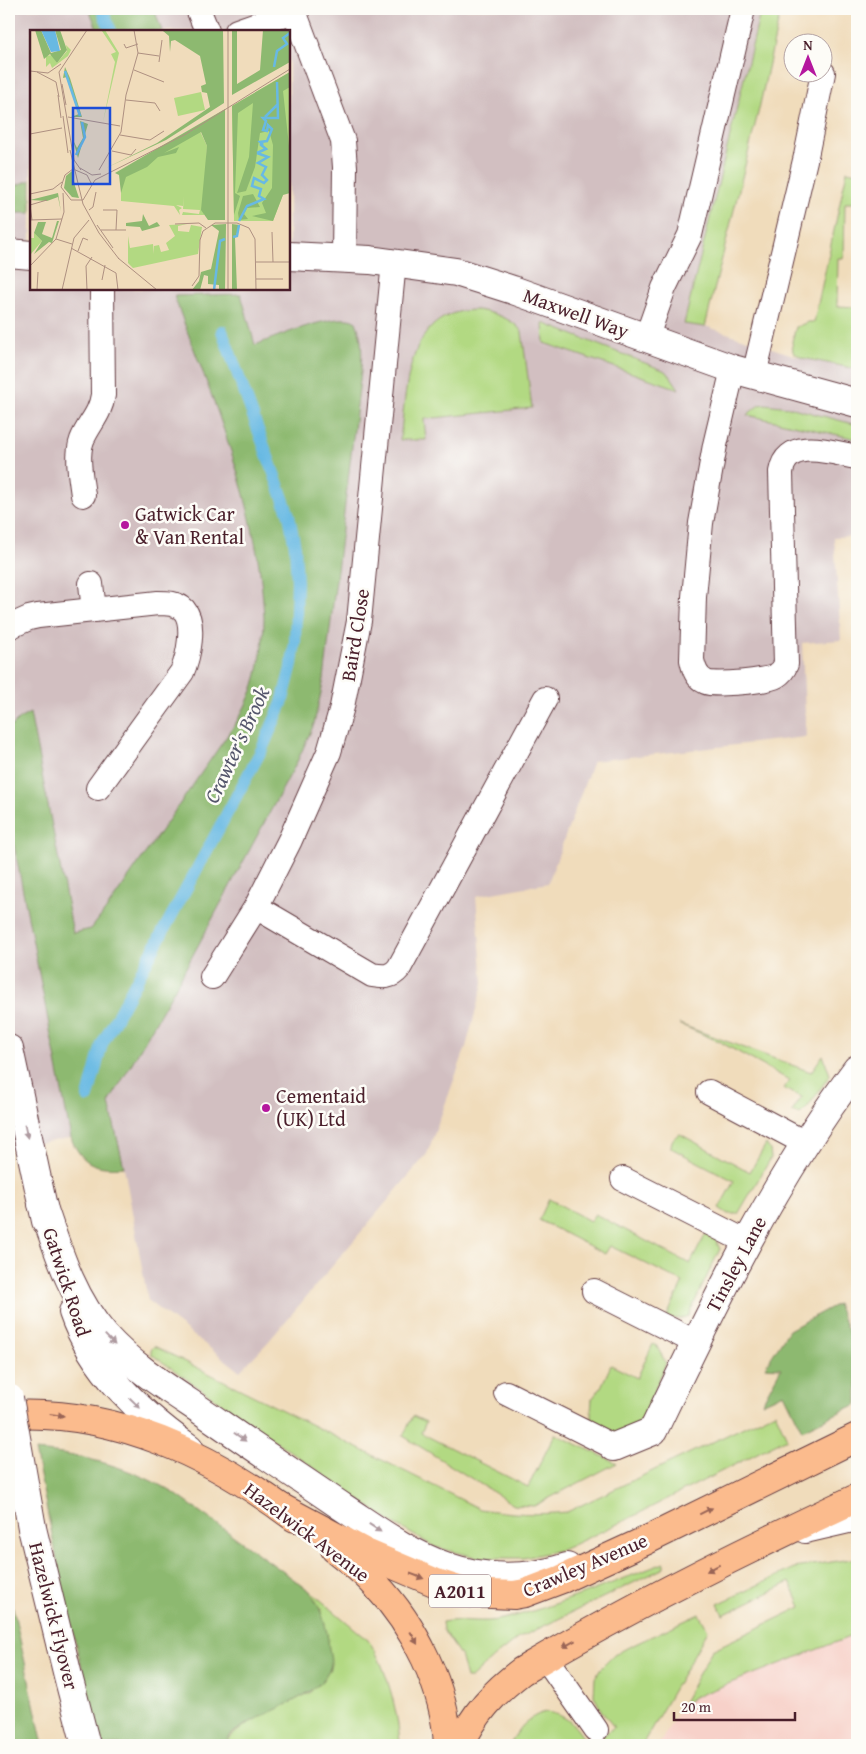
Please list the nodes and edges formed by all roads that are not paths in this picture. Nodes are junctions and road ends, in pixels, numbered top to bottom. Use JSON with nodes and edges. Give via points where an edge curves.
{"nodes":[{"id":1,"x":198,"y":9,"type":"edge"},
{"id":2,"x":743,"y":9,"type":"edge"},
{"id":3,"x":294,"y":10,"type":"edge"},
{"id":4,"x":207,"y":30,"type":"edge"},
{"id":5,"x":240,"y":30,"type":"edge"},
{"id":6,"x":821,"y":82,"type":"edge"},
{"id":7,"x":290,"y":256,"type":"edge"},
{"id":8,"x":344,"y":258,"type":"junction"},
{"id":9,"x":394,"y":262,"type":"junction"},
{"id":10,"x":102,"y":290,"type":"edge"},
{"id":11,"x":646,"y":339,"type":"junction"},
{"id":12,"x":743,"y":372,"type":"junction"},
{"id":13,"x":857,"y":403,"type":"edge"},
{"id":14,"x":857,"y":457,"type":"edge"},
{"id":15,"x":83,"y":495,"type":"dead end"},
{"id":16,"x":91,"y":584,"type":"dead end"},
{"id":17,"x":94,"y":610,"type":"junction"},
{"id":18,"x":9,"y":627,"type":"edge"},
{"id":19,"x":545,"y":699,"type":"dead end"},
{"id":20,"x":98,"y":788,"type":"dead end"},
{"id":21,"x":256,"y":907,"type":"junction"},
{"id":22,"x":212,"y":977,"type":"dead end"},
{"id":23,"x":9,"y":1049,"type":"edge"},
{"id":24,"x":857,"y":1069,"type":"edge"},
{"id":25,"x":709,"y":1092,"type":"dead end"},
{"id":26,"x":805,"y":1143,"type":"junction"},
{"id":27,"x":623,"y":1179,"type":"dead end"},
{"id":28,"x":42,"y":1204,"type":"junction"},
{"id":29,"x":747,"y":1242,"type":"junction"},
{"id":30,"x":594,"y":1291,"type":"dead end"},
{"id":31,"x":695,"y":1342,"type":"junction"},
{"id":32,"x":506,"y":1393,"type":"dead end"},
{"id":33,"x":9,"y":1398,"type":"edge"},
{"id":34,"x":9,"y":1415,"type":"edge"},
{"id":35,"x":857,"y":1436,"type":"edge"},
{"id":36,"x":614,"y":1447,"type":"joint"},
{"id":37,"x":212,"y":1464,"type":"junction"},
{"id":38,"x":857,"y":1498,"type":"edge"},
{"id":39,"x":280,"y":1507,"type":"junction"},
{"id":40,"x":857,"y":1519,"type":"edge"},
{"id":41,"x":647,"y":1540,"type":"junction"},
{"id":42,"x":756,"y":1546,"type":"junction"},
{"id":43,"x":545,"y":1657,"type":"junction"},
{"id":44,"x":596,"y":1730,"type":"dead end"},
{"id":45,"x":86,"y":1745,"type":"edge"},
{"id":46,"x":448,"y":1745,"type":"edge"},
{"id":47,"x":460,"y":1745,"type":"edge"}],
"edges":[{"from":1,"to":4,"type":"lane"},
{"from":2,"to":11,"type":"lane","via":[[690,235],[661,294]]},
{"from":3,"to":5,"type":"lane"},
{"from":3,"to":8,"type":"lane","via":[[342,141],[345,167]]},
{"from":6,"to":12,"type":"lane","via":[[806,156]]},
{"from":7,"to":8,"type":"street","name":"Maxwell Way"},
{"from":8,"to":9,"type":"street","name":"Maxwell Way"},
{"from":9,"to":11,"type":"street","name":"Maxwell Way","via":[[477,278]]},
{"from":9,"to":21,"type":"lane","name":"Baird Close","via":[[359,621],[346,693],[319,776]]},
{"from":10,"to":15,"type":"lane","via":[[103,394],[100,411],[80,448]]},
{"from":11,"to":12,"type":"street","name":"Maxwell Way"},
{"from":12,"to":13,"type":"street","name":"Maxwell Way"},
{"from":12,"to":14,"type":"lane","via":[[706,488],[696,570],[692,660],[694,671],[705,682],[762,680],[774,677],[784,668],[783,463],[790,455],[805,449]]},
{"from":16,"to":17,"type":"lane"},
{"from":17,"to":18,"type":"lane","via":[[38,616]]},
{"from":17,"to":20,"type":"lane","via":[[172,604],[186,613],[190,630],[188,657],[179,678]]},
{"from":19,"to":21,"type":"lane","via":[[394,974],[384,977],[372,975]]},
{"from":21,"to":22,"type":"lane","name":"Baird Close"},
{"from":23,"to":28,"type":"street","name":"Gatwick Road","one_way":true},
{"from":24,"to":26,"type":"street","name":"Tinsley Lane"},
{"from":25,"to":26,"type":"lane"},
{"from":26,"to":29,"type":"street","name":"Tinsley Lane"},
{"from":27,"to":29,"type":"lane"},
{"from":28,"to":37,"type":"street","name":"Gatwick Road","one_way":true,"via":[[73,1313],[97,1360],[151,1418]]},
{"from":28,"to":41,"type":"street","one_way":true,"via":[[78,1298],[105,1336],[125,1356],[258,1450],[397,1542],[430,1560],[459,1570],[521,1577],[547,1573]]},
{"from":29,"to":31,"type":"street","name":"Tinsley Lane"},
{"from":30,"to":31,"type":"lane"},
{"from":31,"to":36,"type":"street","name":"Tinsley Lane","via":[[653,1431]]},
{"from":32,"to":36,"type":"lane"},
{"from":33,"to":45,"type":"street","name":"Hazelwick Flyover","bridge":true,"via":[[32,1528]]},
{"from":34,"to":37,"type":"main road","number":"A2011","one_way":true,"via":[[50,1414],[110,1424],[166,1442]]},
{"from":41,"to":35,"type":"main road","name":"Crawley Avenue","number":"A2011","one_way":true},
{"from":37,"to":39,"type":"main road","name":"Hazelwick Avenue","number":"A2011"},
{"from":38,"to":42,"type":"main road"},
{"from":39,"to":41,"type":"main road","name":"Crawley Avenue","number":"A2011","one_way":true,"via":[[409,1573],[453,1589],[486,1595],[525,1593]]},
{"from":39,"to":46,"type":"main road","name":"Hazelwick Avenue","number":"A2011","one_way":true,"via":[[361,1571],[394,1607],[415,1639],[432,1677],[443,1710]]},
{"from":40,"to":42,"type":"lane","via":[[819,1526]]},
{"from":42,"to":43,"type":"main road","one_way":true},
{"from":43,"to":44,"type":"lane"},
{"from":43,"to":47,"type":"main road","via":[[508,1682],[484,1704]]}]}
